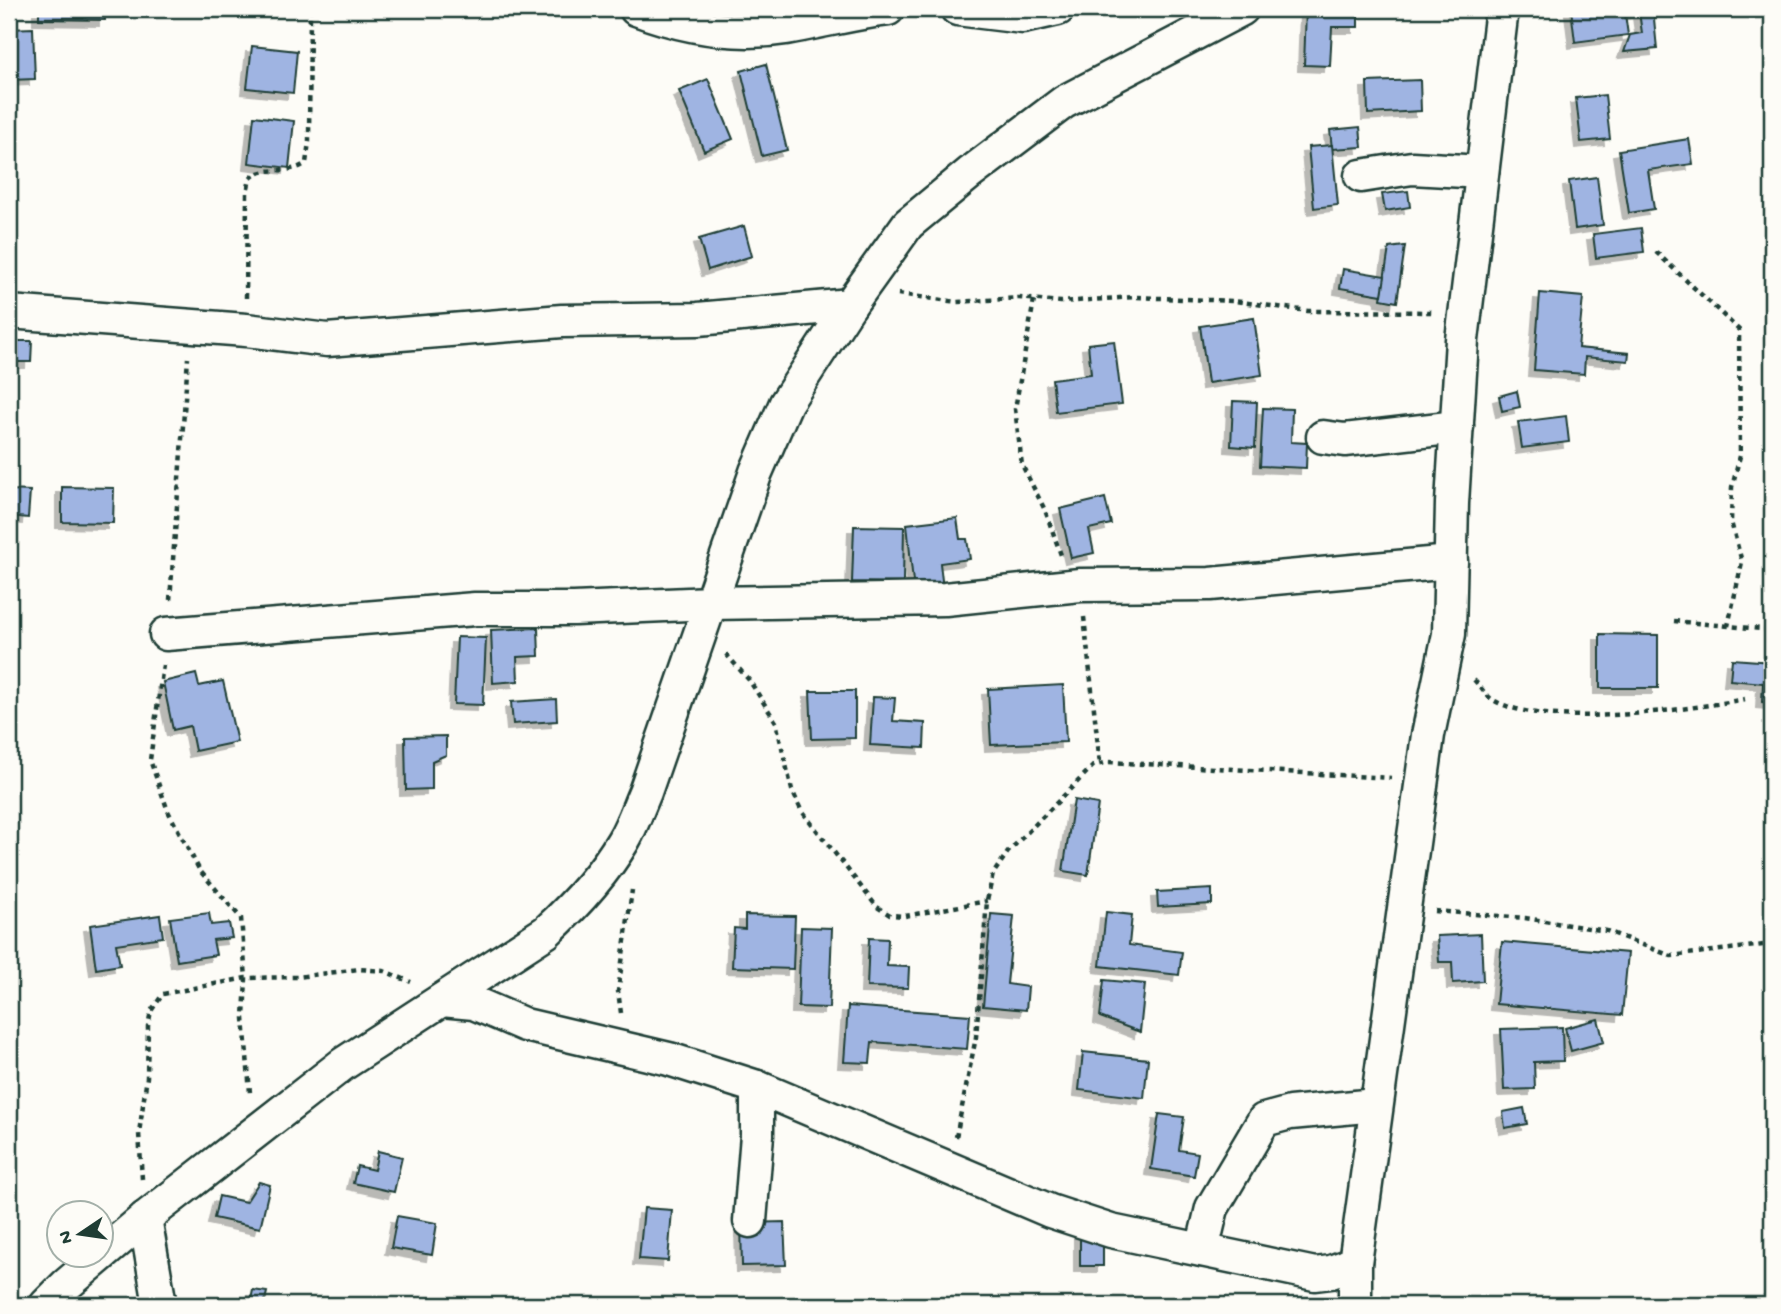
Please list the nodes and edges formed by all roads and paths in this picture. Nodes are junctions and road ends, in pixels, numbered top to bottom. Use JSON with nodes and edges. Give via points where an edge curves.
{"nodes":[{"id":1,"x":310,"y":9,"type":"edge"},
{"id":2,"x":636,"y":9,"type":"edge"},
{"id":3,"x":888,"y":9,"type":"edge"},
{"id":4,"x":957,"y":9,"type":"edge"},
{"id":5,"x":1058,"y":9,"type":"edge"},
{"id":6,"x":1242,"y":9,"type":"edge"},
{"id":7,"x":1502,"y":9,"type":"edge"},
{"id":8,"x":1482,"y":172,"type":"junction"},
{"id":9,"x":1361,"y":176,"type":"dead end"},
{"id":10,"x":1656,"y":252,"type":"dead end"},
{"id":11,"x":1034,"y":300,"type":"junction"},
{"id":12,"x":850,"y":305,"type":"junction"},
{"id":13,"x":9,"y":312,"type":"edge"},
{"id":14,"x":1465,"y":312,"type":"junction"},
{"id":15,"x":191,"y":326,"type":"junction"},
{"id":16,"x":246,"y":330,"type":"junction"},
{"id":17,"x":1457,"y":427,"type":"junction"},
{"id":18,"x":1323,"y":437,"type":"dead end"},
{"id":19,"x":1451,"y":562,"type":"junction"},
{"id":20,"x":1080,"y":585,"type":"junction"},
{"id":21,"x":706,"y":615,"type":"junction"},
{"id":22,"x":1674,"y":621,"type":"dead end"},
{"id":23,"x":1728,"y":626,"type":"junction"},
{"id":24,"x":1772,"y":630,"type":"edge"},
{"id":25,"x":166,"y":634,"type":"junction"},
{"id":26,"x":1446,"y":648,"type":"junction"},
{"id":27,"x":1745,"y":699,"type":"dead end"},
{"id":28,"x":1100,"y":764,"type":"junction"},
{"id":29,"x":1422,"y":775,"type":"junction"},
{"id":30,"x":632,"y":889,"type":"dead end"},
{"id":31,"x":987,"y":901,"type":"junction"},
{"id":32,"x":1403,"y":909,"type":"junction"},
{"id":33,"x":1772,"y":944,"type":"edge"},
{"id":34,"x":246,"y":978,"type":"junction"},
{"id":35,"x":442,"y":1000,"type":"junction"},
{"id":36,"x":647,"y":1054,"type":"junction"},
{"id":37,"x":757,"y":1087,"type":"junction"},
{"id":38,"x":1376,"y":1105,"type":"junction"},
{"id":39,"x":253,"y":1134,"type":"junction"},
{"id":40,"x":950,"y":1169,"type":"junction"},
{"id":41,"x":145,"y":1218,"type":"junction"},
{"id":42,"x":750,"y":1221,"type":"dead end"},
{"id":43,"x":1202,"y":1250,"type":"junction"},
{"id":44,"x":1355,"y":1264,"type":"junction"},
{"id":45,"x":46,"y":1305,"type":"edge"},
{"id":46,"x":160,"y":1305,"type":"edge"},
{"id":47,"x":1355,"y":1305,"type":"edge"}],
"edges":[{"from":1,"to":16,"type":"path","via":[[306,163],[250,178]]},
{"from":2,"to":3,"type":"street","via":[[705,29],[748,31]]},
{"from":4,"to":5,"type":"street","via":[[1023,17]]},
{"from":6,"to":12,"type":"street","via":[[1064,102],[908,224]]},
{"from":7,"to":8,"type":"street"},
{"from":8,"to":9,"type":"street","via":[[1412,169]]},
{"from":8,"to":14,"type":"street"},
{"from":10,"to":23,"type":"path","via":[[1740,330],[1740,456],[1732,487],[1731,522],[1742,562]]},
{"from":11,"to":12,"type":"path","via":[[957,302],[890,293]]},
{"from":11,"to":14,"type":"path","via":[[1147,298],[1234,301],[1308,311]]},
{"from":11,"to":20,"type":"path","via":[[1016,408],[1023,465],[1064,564]]},
{"from":12,"to":16,"type":"street","via":[[698,319],[562,321],[327,340]]},
{"from":12,"to":21,"type":"street","via":[[786,403],[756,472]]},
{"from":13,"to":15,"type":"street"},
{"from":14,"to":17,"type":"street"},
{"from":15,"to":16,"type":"street"},
{"from":15,"to":25,"type":"path"},
{"from":17,"to":18,"type":"street","via":[[1345,440]]},
{"from":17,"to":19,"type":"street"},
{"from":19,"to":20,"type":"street","via":[[1210,584]]},
{"from":19,"to":26,"type":"street"},
{"from":20,"to":21,"type":"street","via":[[945,600]]},
{"from":20,"to":28,"type":"path"},
{"from":21,"to":25,"type":"street","via":[[475,609]]},
{"from":21,"to":31,"type":"path","via":[[776,722],[801,810],[877,907],[890,915],[905,916]]},
{"from":21,"to":35,"type":"street","via":[[645,792],[623,840],[570,910],[546,932]]},
{"from":22,"to":23,"type":"path"},
{"from":23,"to":24,"type":"path"},
{"from":25,"to":34,"type":"path","via":[[151,747],[153,774],[200,871],[241,918]]},
{"from":26,"to":27,"type":"path","via":[[1491,699],[1519,709],[1581,717]]},
{"from":26,"to":29,"type":"street"},
{"from":28,"to":29,"type":"path","via":[[1381,778]]},
{"from":28,"to":31,"type":"path","via":[[1084,774],[1008,852],[993,874]]},
{"from":29,"to":32,"type":"street"},
{"from":30,"to":36,"type":"path","via":[[618,991],[621,1014]]},
{"from":31,"to":40,"type":"path","via":[[976,1037]]},
{"from":32,"to":33,"type":"path","via":[[1525,918],[1607,931],[1671,956]]},
{"from":32,"to":38,"type":"street"},
{"from":34,"to":35,"type":"path","via":[[384,971]]},
{"from":34,"to":39,"type":"path","via":[[244,1018]]},
{"from":34,"to":41,"type":"path","via":[[163,993],[151,1011],[139,1133]]},
{"from":35,"to":36,"type":"street","via":[[474,1003],[525,1025]]},
{"from":35,"to":39,"type":"street","via":[[344,1064]]},
{"from":36,"to":37,"type":"street"},
{"from":37,"to":40,"type":"street"},
{"from":37,"to":42,"type":"street"},
{"from":38,"to":43,"type":"street","via":[[1264,1120],[1212,1208]]},
{"from":38,"to":44,"type":"street"},
{"from":39,"to":41,"type":"street"},
{"from":40,"to":43,"type":"street","via":[[1111,1231]]},
{"from":41,"to":45,"type":"street"},
{"from":41,"to":46,"type":"street"},
{"from":43,"to":44,"type":"street","via":[[1315,1275]]},
{"from":44,"to":47,"type":"street"}]}
